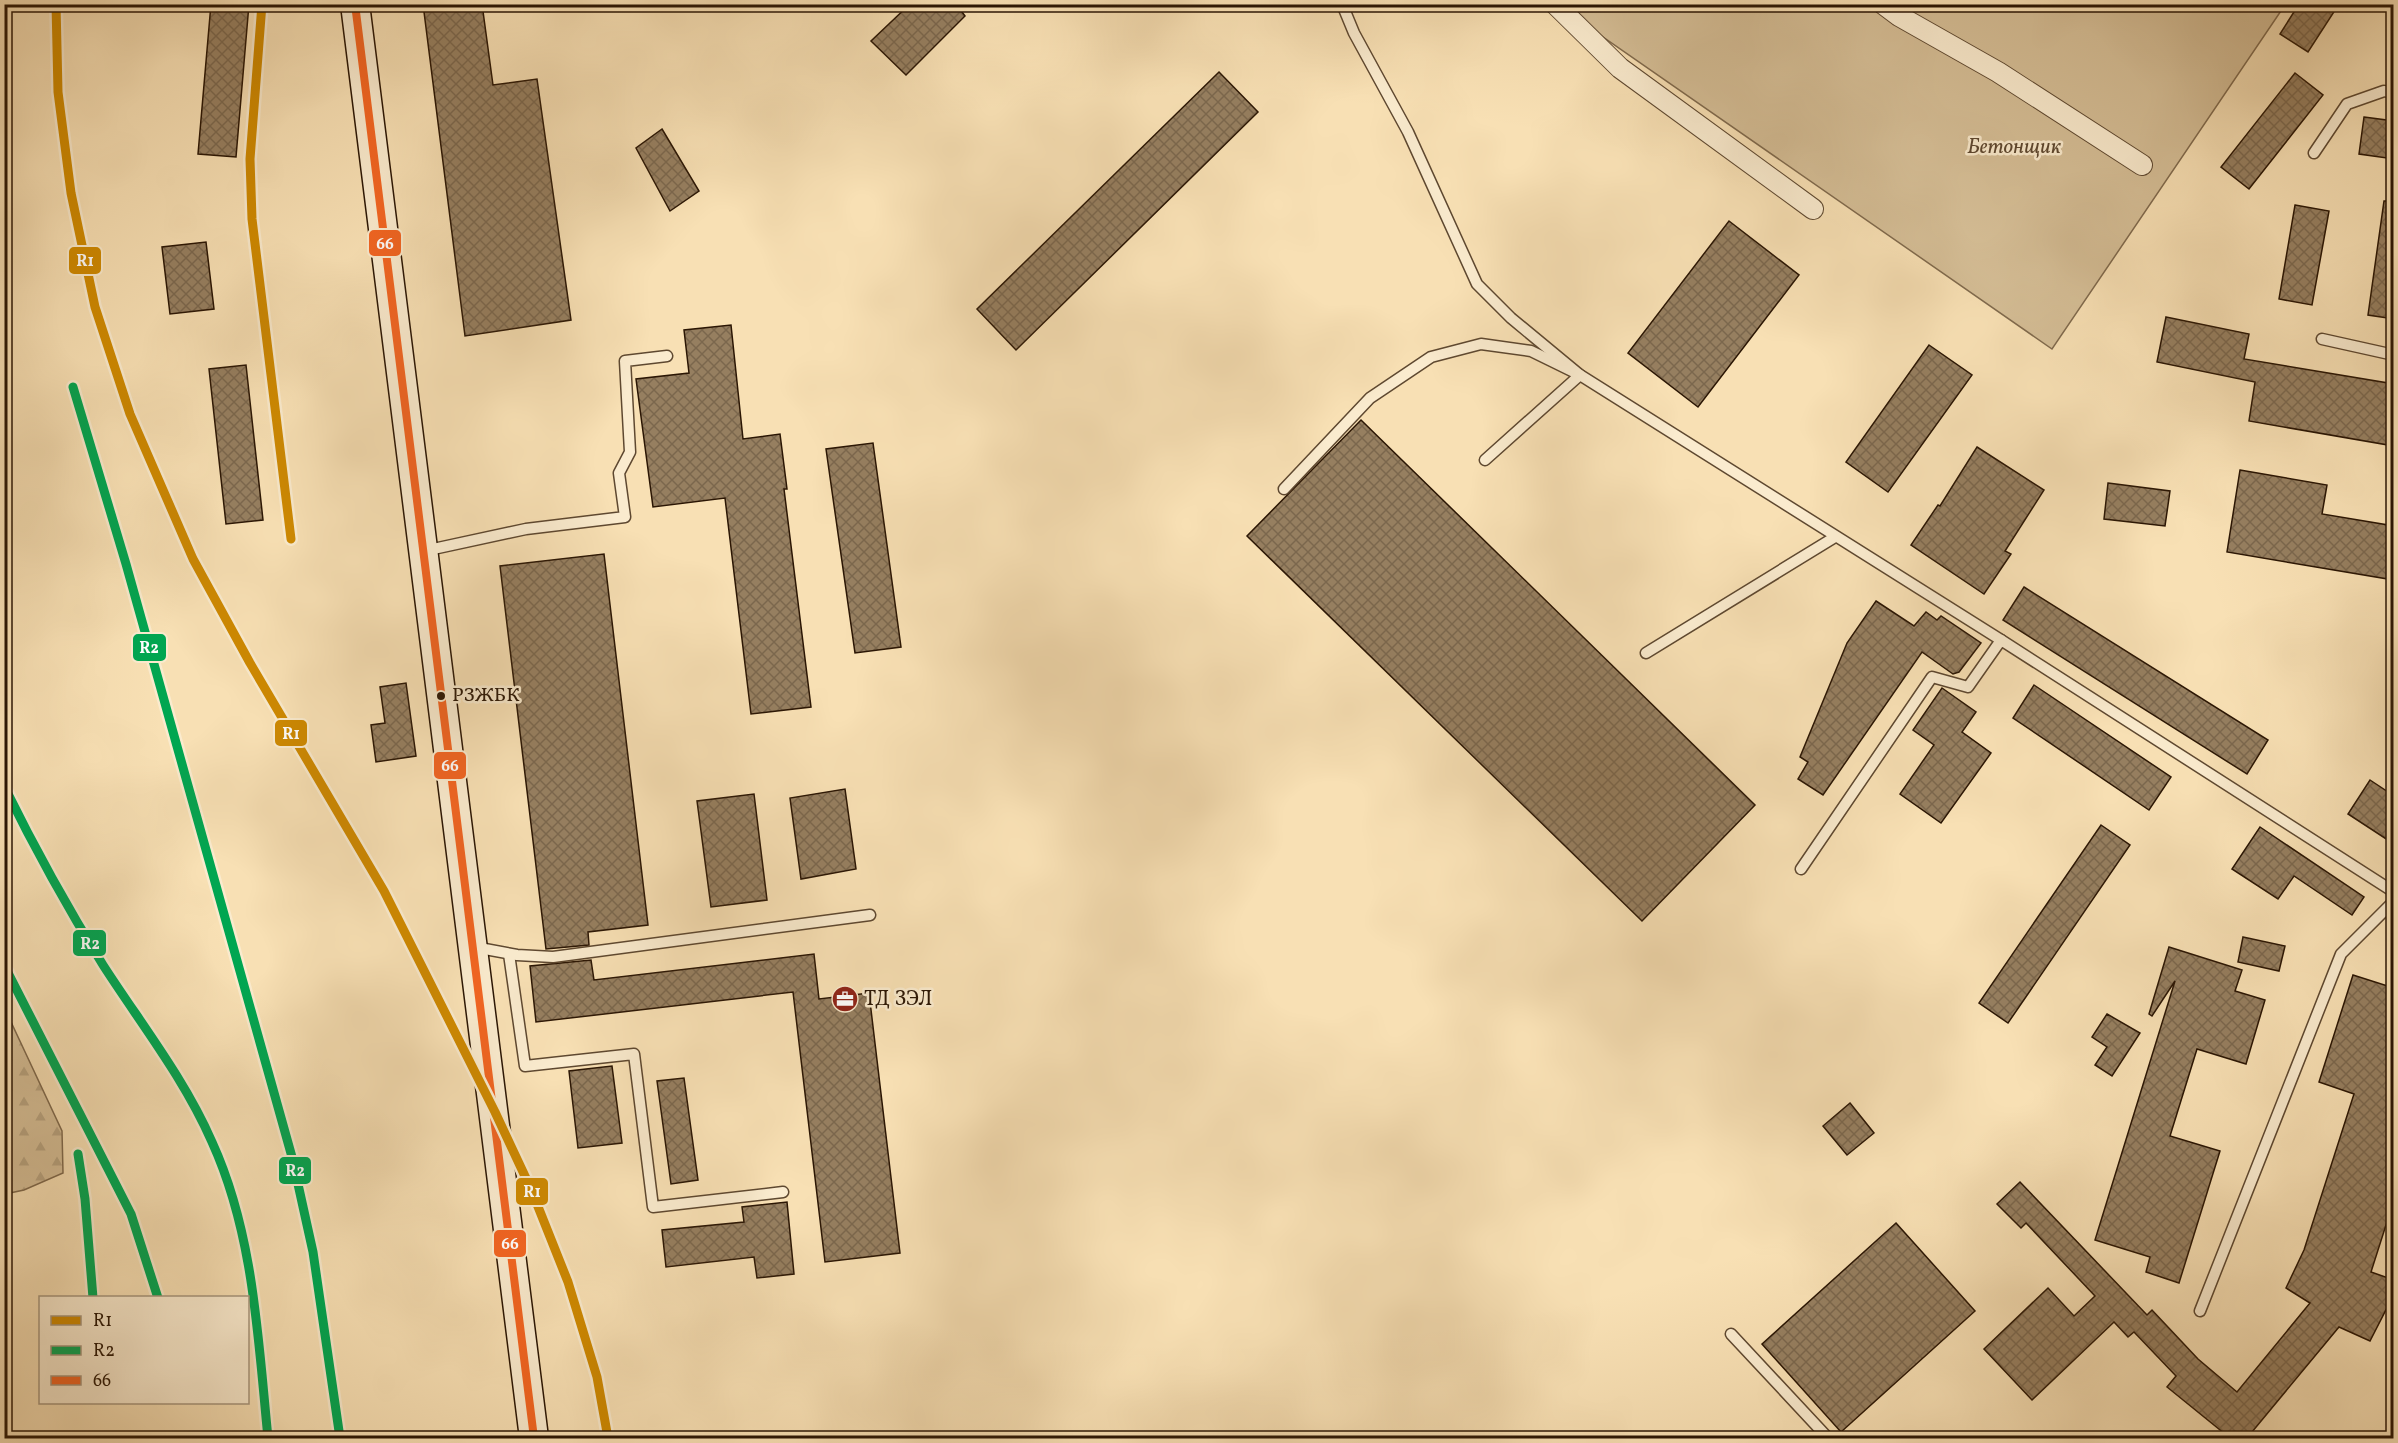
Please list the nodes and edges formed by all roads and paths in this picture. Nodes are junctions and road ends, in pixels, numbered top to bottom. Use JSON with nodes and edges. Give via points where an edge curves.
{"nodes":[{"id":1,"x":355,"y":4,"type":"edge"},
{"id":2,"x":1342,"y":4,"type":"edge"},
{"id":3,"x":1555,"y":4,"type":"edge"},
{"id":4,"x":1883,"y":4,"type":"edge"},
{"id":5,"x":2394,"y":93,"type":"edge"},
{"id":6,"x":2314,"y":153,"type":"dead end"},
{"id":7,"x":2142,"y":165,"type":"dead end"},
{"id":8,"x":1813,"y":209,"type":"dead end"},
{"id":9,"x":2322,"y":339,"type":"dead end"},
{"id":10,"x":2394,"y":355,"type":"edge"},
{"id":11,"x":667,"y":357,"type":"dead end"},
{"id":12,"x":1580,"y":375,"type":"junction"},
{"id":13,"x":1485,"y":460,"type":"dead end"},
{"id":14,"x":1284,"y":489,"type":"dead end"},
{"id":15,"x":1835,"y":537,"type":"junction"},
{"id":16,"x":423,"y":551,"type":"junction"},
{"id":17,"x":2001,"y":640,"type":"junction"},
{"id":18,"x":1646,"y":653,"type":"dead end"},
{"id":19,"x":1801,"y":869,"type":"dead end"},
{"id":20,"x":2394,"y":892,"type":"edge"},
{"id":21,"x":2394,"y":901,"type":"edge"},
{"id":22,"x":870,"y":915,"type":"dead end"},
{"id":23,"x":474,"y":947,"type":"junction"},
{"id":24,"x":509,"y":954,"type":"junction"},
{"id":25,"x":783,"y":1192,"type":"dead end"},
{"id":26,"x":2200,"y":1311,"type":"dead end"},
{"id":27,"x":1731,"y":1334,"type":"dead end"},
{"id":28,"x":534,"y":1438,"type":"edge"},
{"id":29,"x":1828,"y":1438,"type":"edge"}],
"edges":[{"from":1,"to":16,"type":"street"},
{"from":2,"to":12,"type":"lane","via":[[1408,132],[1477,284]]},
{"from":3,"to":8,"type":"street","via":[[1620,68]]},
{"from":4,"to":7,"type":"street"},
{"from":5,"to":6,"type":"lane","via":[[2384,91],[2347,104]]},
{"from":9,"to":10,"type":"lane"},
{"from":11,"to":16,"type":"lane","via":[[625,361],[630,452],[619,473],[625,517],[525,529]]},
{"from":12,"to":13,"type":"lane"},
{"from":12,"to":14,"type":"lane","via":[[1531,351],[1481,344],[1431,357],[1370,398]]},
{"from":12,"to":15,"type":"lane"},
{"from":15,"to":17,"type":"lane"},
{"from":15,"to":18,"type":"lane"},
{"from":16,"to":23,"type":"street"},
{"from":17,"to":19,"type":"lane","via":[[1968,687],[1932,676]]},
{"from":17,"to":20,"type":"lane"},
{"from":21,"to":26,"type":"lane","via":[[2341,954]]},
{"from":22,"to":24,"type":"lane","via":[[553,957]]},
{"from":23,"to":24,"type":"lane"},
{"from":23,"to":28,"type":"street"},
{"from":24,"to":25,"type":"lane","via":[[525,1066],[634,1054],[653,1207]]},
{"from":27,"to":29,"type":"lane"}]}
